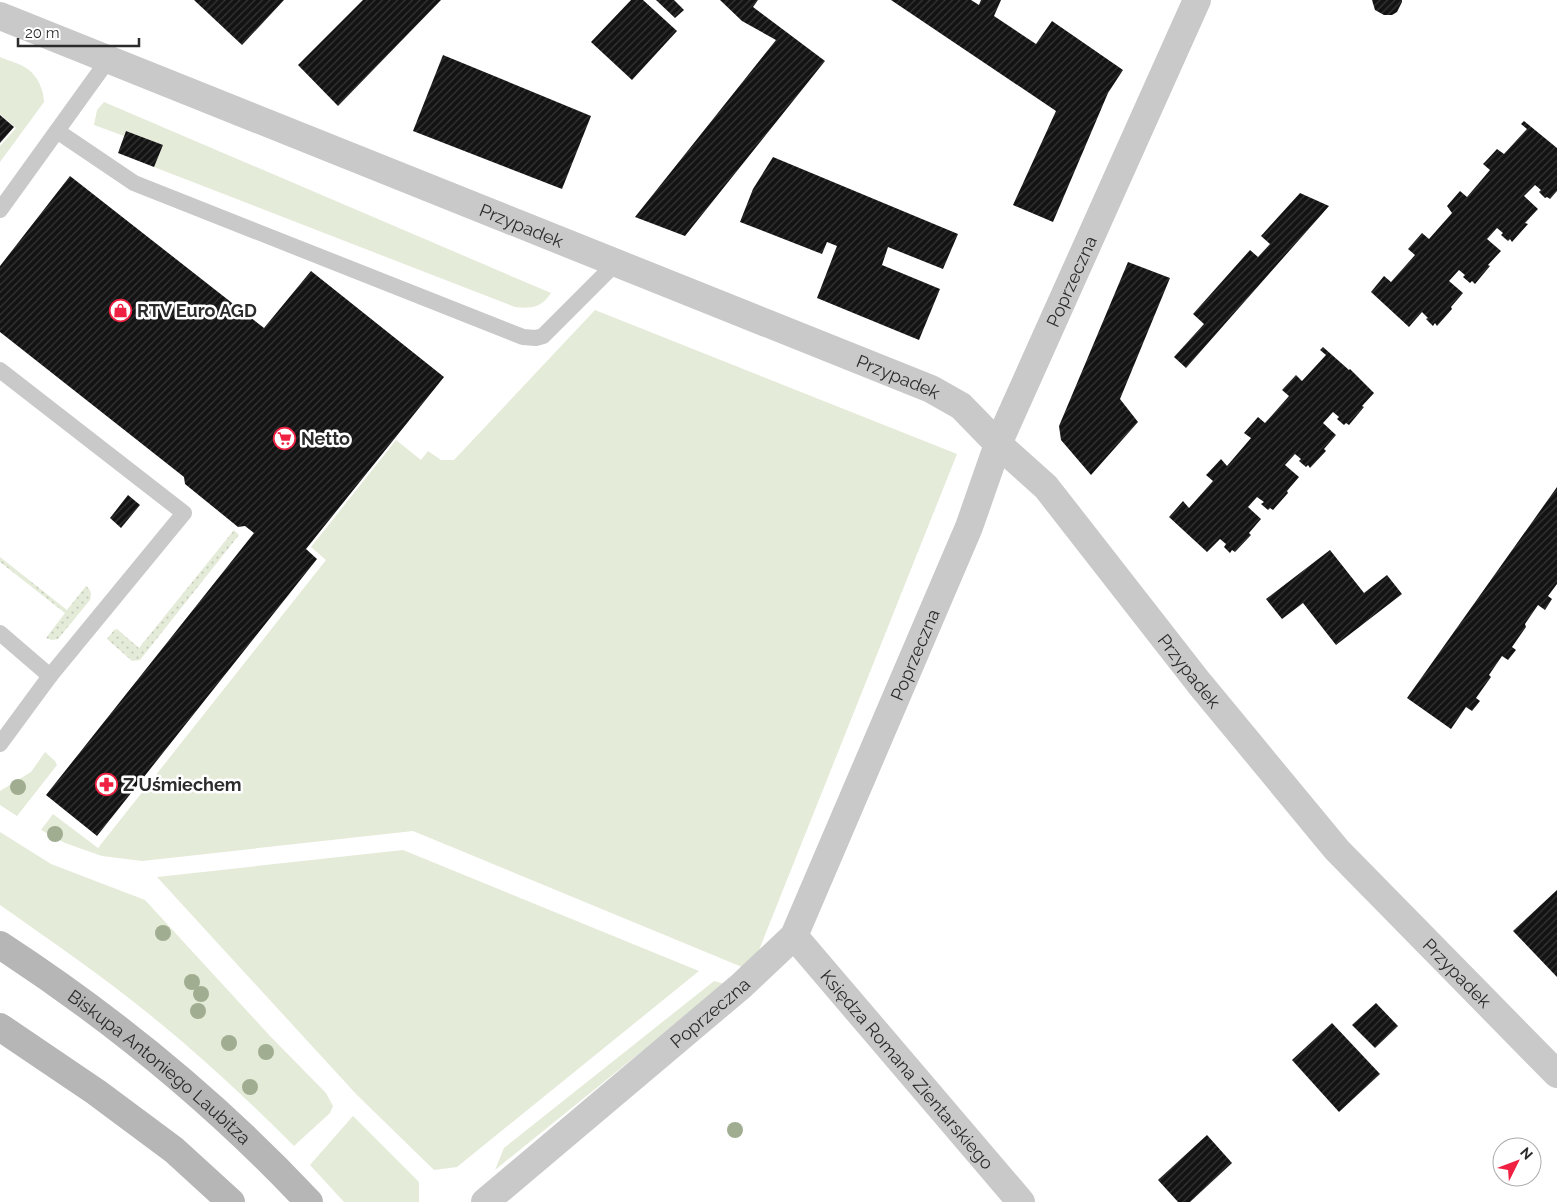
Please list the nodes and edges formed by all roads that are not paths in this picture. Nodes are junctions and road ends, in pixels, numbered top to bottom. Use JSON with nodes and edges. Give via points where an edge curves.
{"nodes":[{"id":1,"x":1197,"y":0,"type":"edge"},
{"id":2,"x":0,"y":16,"type":"edge"},
{"id":3,"x":108,"y":60,"type":"junction"},
{"id":4,"x":57,"y":131,"type":"junction"},
{"id":5,"x":0,"y":210,"type":"edge"},
{"id":6,"x":616,"y":263,"type":"junction"},
{"id":7,"x":0,"y":370,"type":"edge"},
{"id":8,"x":998,"y":444,"type":"junction"},
{"id":9,"x":0,"y":633,"type":"edge"},
{"id":10,"x":50,"y":676,"type":"junction"},
{"id":11,"x":0,"y":744,"type":"edge"},
{"id":12,"x":794,"y":936,"type":"junction"},
{"id":13,"x":0,"y":945,"type":"edge"},
{"id":14,"x":0,"y":1027,"type":"edge"},
{"id":15,"x":1557,"y":1074,"type":"edge"},
{"id":16,"x":231,"y":1202,"type":"edge"},
{"id":17,"x":308,"y":1202,"type":"edge"},
{"id":18,"x":485,"y":1202,"type":"edge"},
{"id":19,"x":1021,"y":1202,"type":"edge"}],
"edges":[{"from":1,"to":8,"type":"street","name":"Poprzeczna"},
{"from":2,"to":3,"type":"street","name":"Przypadek"},
{"from":3,"to":4,"type":"lane"},
{"from":3,"to":6,"type":"street","name":"Przypadek"},
{"from":4,"to":5,"type":"lane"},
{"from":4,"to":6,"type":"lane","via":[[134,183],[523,337],[544,336]]},
{"from":6,"to":8,"type":"street","name":"Przypadek","via":[[931,389],[961,406]]},
{"from":7,"to":10,"type":"lane","via":[[184,513]]},
{"from":8,"to":12,"type":"street","name":"Poprzeczna","via":[[969,527]]},
{"from":8,"to":15,"type":"street","name":"Przypadek","via":[[1046,487],[1199,683],[1337,850]]},
{"from":9,"to":10,"type":"lane"},
{"from":10,"to":11,"type":"lane"},
{"from":12,"to":18,"type":"street","name":"Poprzeczna","via":[[741,986]]},
{"from":12,"to":19,"type":"street","name":"Księdza Romana Zientarskiego"},
{"from":13,"to":17,"type":"main road","name":"Biskupa Antoniego Laubitza","via":[[159,1061],[226,1119]]},
{"from":14,"to":16,"type":"main road","via":[[166,1144]]}]}
